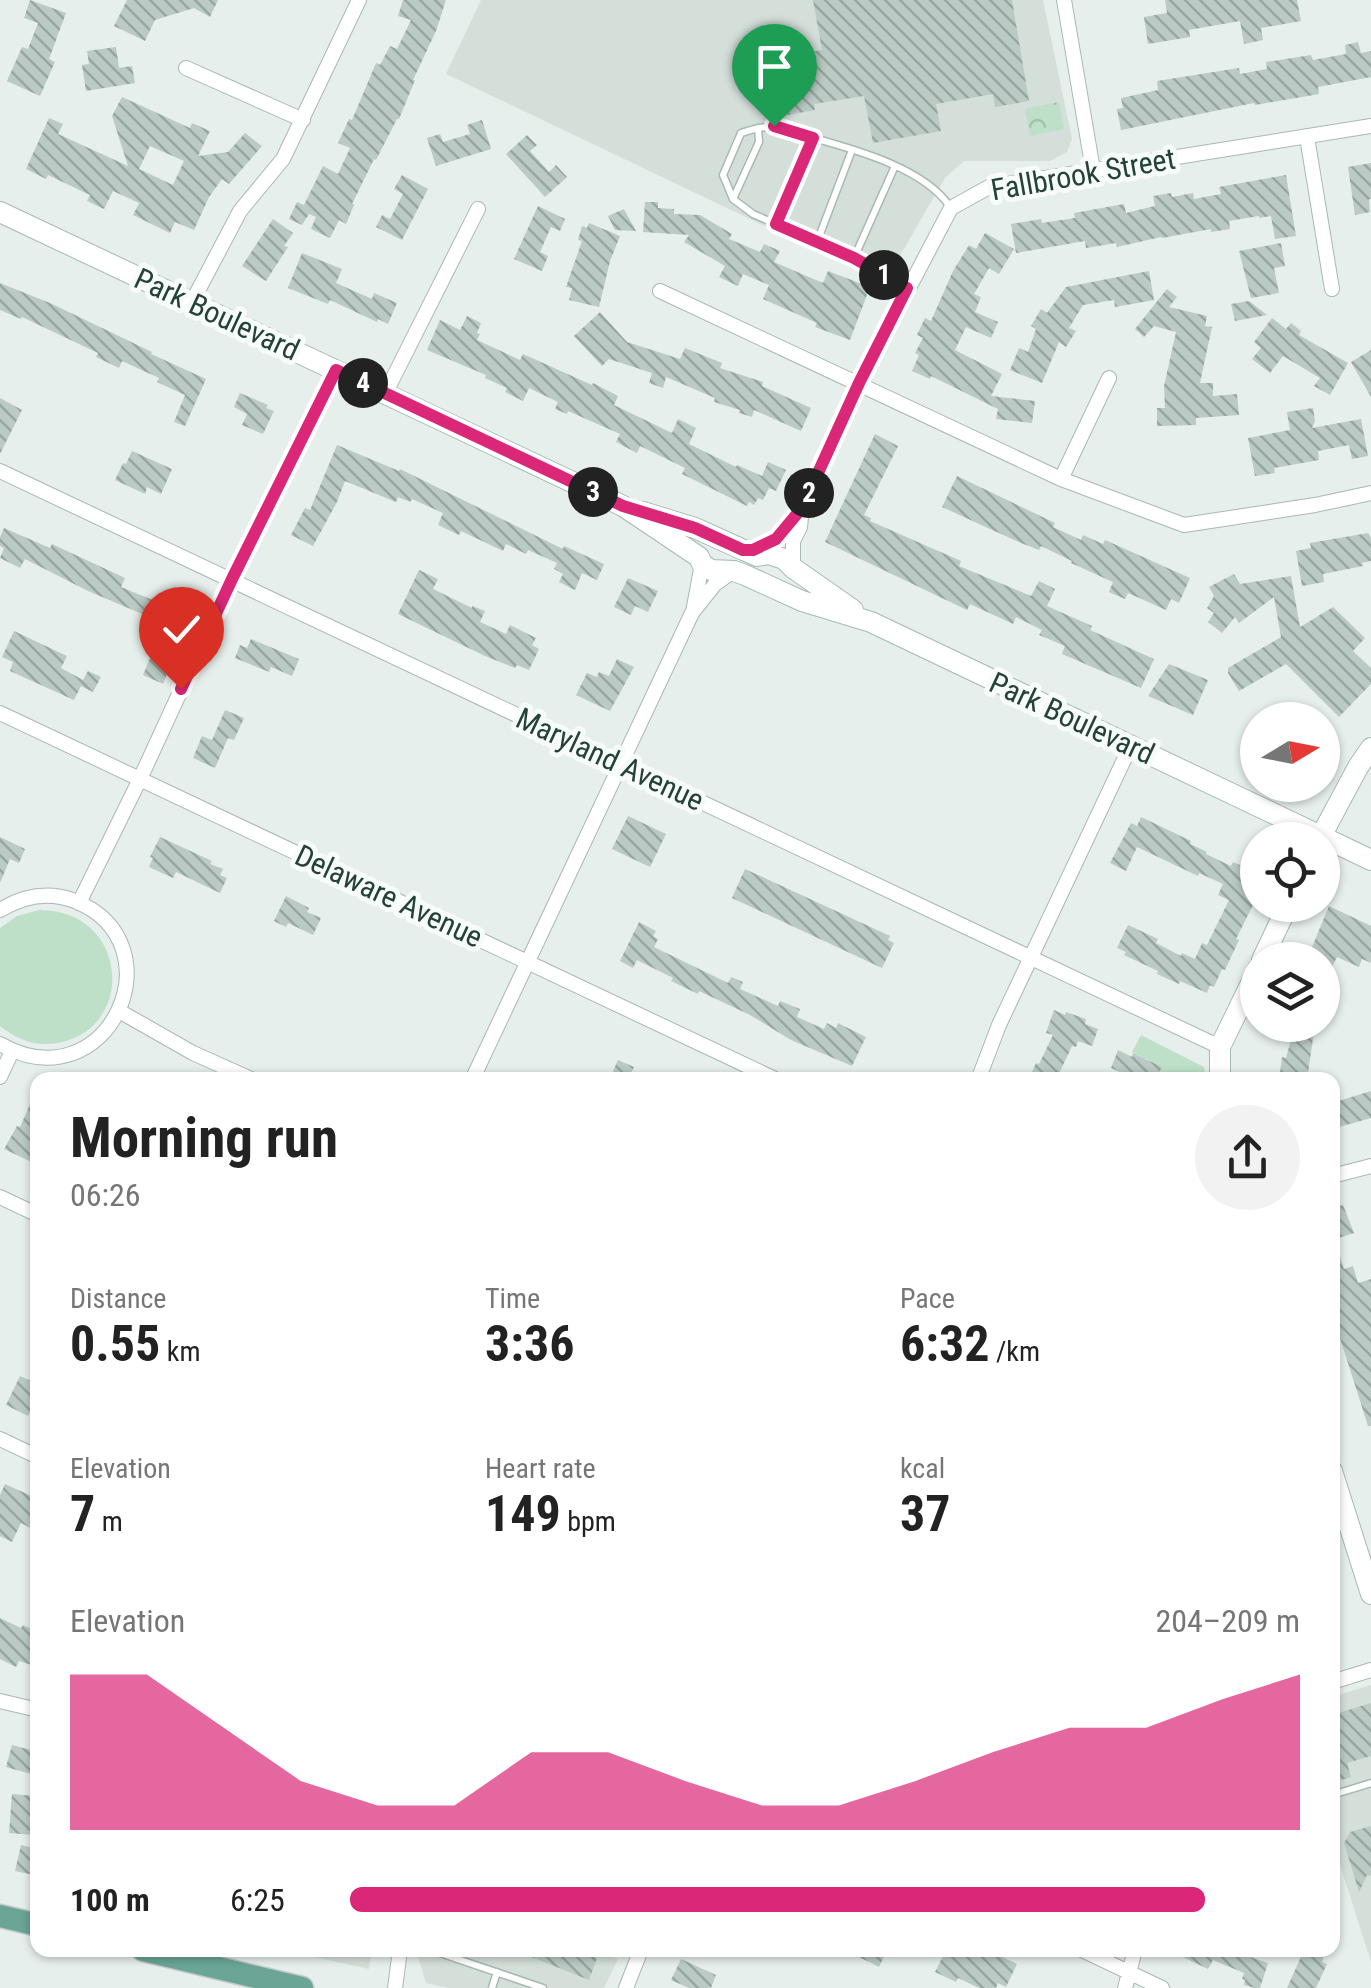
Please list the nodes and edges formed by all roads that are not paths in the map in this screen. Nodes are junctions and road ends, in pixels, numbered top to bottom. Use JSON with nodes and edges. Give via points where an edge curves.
{"nodes":[{"id":1,"x":360,"y":0,"type":"edge"},
{"id":2,"x":1064,"y":0,"type":"edge"},
{"id":3,"x":186,"y":68,"type":"dead end"},
{"id":4,"x":303,"y":120,"type":"junction"},
{"id":5,"x":1371,"y":126,"type":"edge"},
{"id":6,"x":758,"y":128,"type":"junction"},
{"id":7,"x":1307,"y":137,"type":"junction"},
{"id":8,"x":813,"y":138,"type":"junction"},
{"id":9,"x":852,"y":150,"type":"junction"},
{"id":10,"x":895,"y":166,"type":"junction"},
{"id":11,"x":1094,"y":170,"type":"junction"},
{"id":12,"x":733,"y":199,"type":"junction"},
{"id":13,"x":951,"y":208,"type":"junction"},
{"id":14,"x":478,"y":209,"type":"dead end"},
{"id":15,"x":0,"y":212,"type":"edge"},
{"id":16,"x":776,"y":224,"type":"junction"},
{"id":17,"x":816,"y":242,"type":"junction"},
{"id":18,"x":854,"y":258,"type":"junction"},
{"id":19,"x":907,"y":288,"type":"junction"},
{"id":20,"x":1332,"y":289,"type":"dead end"},
{"id":21,"x":660,"y":291,"type":"dead end"},
{"id":22,"x":192,"y":302,"type":"junction"},
{"id":23,"x":336,"y":370,"type":"junction"},
{"id":24,"x":1109,"y":378,"type":"dead end"},
{"id":25,"x":859,"y":383,"type":"junction"},
{"id":26,"x":385,"y":394,"type":"junction"},
{"id":27,"x":0,"y":470,"type":"edge"},
{"id":28,"x":1061,"y":479,"type":"junction"},
{"id":29,"x":1371,"y":493,"type":"edge"},
{"id":30,"x":623,"y":506,"type":"junction"},
{"id":31,"x":802,"y":508,"type":"junction"},
{"id":32,"x":722,"y":540,"type":"junction"},
{"id":33,"x":743,"y":550,"type":"junction"},
{"id":34,"x":701,"y":560,"type":"junction"},
{"id":35,"x":793,"y":568,"type":"junction"},
{"id":36,"x":734,"y":571,"type":"junction"},
{"id":37,"x":232,"y":579,"type":"junction"},
{"id":38,"x":770,"y":585,"type":"junction"},
{"id":39,"x":692,"y":613,"type":"junction"},
{"id":40,"x":871,"y":622,"type":"junction"},
{"id":41,"x":0,"y":713,"type":"edge"},
{"id":42,"x":1131,"y":745,"type":"junction"},
{"id":43,"x":1371,"y":748,"type":"edge"},
{"id":44,"x":621,"y":764,"type":"junction"},
{"id":45,"x":140,"y":779,"type":"junction"},
{"id":46,"x":1287,"y":822,"type":"edge"},
{"id":47,"x":1329,"y":822,"type":"edge"},
{"id":48,"x":1340,"y":847,"type":"edge"},
{"id":49,"x":1371,"y":860,"type":"edge"},
{"id":50,"x":79,"y":903,"type":"junction"},
{"id":51,"x":0,"y":910,"type":"edge"},
{"id":52,"x":1030,"y":959,"type":"junction"},
{"id":53,"x":528,"y":961,"type":"junction"},
{"id":54,"x":1240,"y":1005,"type":"edge"},
{"id":55,"x":119,"y":1011,"type":"junction"},
{"id":56,"x":1220,"y":1047,"type":"junction"},
{"id":57,"x":6,"y":1048,"type":"edge"},
{"id":58,"x":236,"y":1072,"type":"edge"},
{"id":59,"x":476,"y":1072,"type":"edge"},
{"id":60,"x":760,"y":1072,"type":"edge"},
{"id":61,"x":981,"y":1072,"type":"edge"},
{"id":62,"x":1220,"y":1072,"type":"edge"},
{"id":63,"x":0,"y":1077,"type":"edge"},
{"id":64,"x":1371,"y":1166,"type":"edge"},
{"id":65,"x":1340,"y":1174,"type":"edge"},
{"id":66,"x":0,"y":1197,"type":"edge"},
{"id":67,"x":30,"y":1211,"type":"edge"},
{"id":68,"x":0,"y":1439,"type":"edge"},
{"id":69,"x":30,"y":1453,"type":"edge"},
{"id":70,"x":1340,"y":1496,"type":"edge"},
{"id":71,"x":1371,"y":1594,"type":"edge"},
{"id":72,"x":1371,"y":1670,"type":"edge"},
{"id":73,"x":1340,"y":1680,"type":"edge"},
{"id":74,"x":0,"y":1701,"type":"edge"},
{"id":75,"x":30,"y":1708,"type":"edge"},
{"id":76,"x":1371,"y":1783,"type":"edge"},
{"id":77,"x":1340,"y":1792,"type":"edge"},
{"id":78,"x":0,"y":1916,"type":"edge"},
{"id":79,"x":30,"y":1923,"type":"edge"},
{"id":80,"x":172,"y":1957,"type":"edge"},
{"id":81,"x":399,"y":1957,"type":"edge"},
{"id":82,"x":452,"y":1957,"type":"edge"},
{"id":83,"x":638,"y":1957,"type":"edge"},
{"id":84,"x":1097,"y":1957,"type":"edge"},
{"id":85,"x":1133,"y":1957,"type":"edge"},
{"id":86,"x":496,"y":1972,"type":"junction"},
{"id":87,"x":1129,"y":1972,"type":"junction"},
{"id":88,"x":302,"y":1988,"type":"edge"},
{"id":89,"x":395,"y":1988,"type":"edge"},
{"id":90,"x":492,"y":1988,"type":"edge"},
{"id":91,"x":543,"y":1988,"type":"edge"},
{"id":92,"x":626,"y":1988,"type":"edge"},
{"id":93,"x":1125,"y":1988,"type":"edge"},
{"id":94,"x":1162,"y":1988,"type":"edge"}],
"edges":[{"from":1,"to":4,"type":"street"},
{"from":2,"to":11,"type":"street"},
{"from":3,"to":4,"type":"street"},
{"from":4,"to":22,"type":"street","via":[[283,158],[240,210]]},
{"from":5,"to":7,"type":"street","name":"Fallbrook Street"},
{"from":6,"to":8,"type":"lane"},
{"from":6,"to":12,"type":"lane","via":[[759,142]]},
{"from":6,"to":12,"type":"lane","via":[[741,133],[723,176]]},
{"from":7,"to":11,"type":"street","name":"Fallbrook Street"},
{"from":7,"to":20,"type":"street"},
{"from":8,"to":9,"type":"lane"},
{"from":8,"to":16,"type":"lane"},
{"from":9,"to":10,"type":"lane"},
{"from":9,"to":17,"type":"lane"},
{"from":10,"to":13,"type":"lane"},
{"from":10,"to":18,"type":"lane"},
{"from":11,"to":13,"type":"street","name":"Fallbrook Street","via":[[989,186]]},
{"from":12,"to":16,"type":"lane"},
{"from":13,"to":19,"type":"street","name":"Fallbrook Street"},
{"from":14,"to":26,"type":"street"},
{"from":15,"to":22,"type":"street","name":"Park Boulevard"},
{"from":16,"to":17,"type":"lane"},
{"from":17,"to":18,"type":"lane"},
{"from":18,"to":19,"type":"lane"},
{"from":19,"to":25,"type":"street","name":"Fallbrook Street"},
{"from":21,"to":25,"type":"street"},
{"from":22,"to":23,"type":"street","name":"Park Boulevard"},
{"from":23,"to":26,"type":"street","name":"Park Boulevard"},
{"from":23,"to":37,"type":"street"},
{"from":24,"to":28,"type":"street"},
{"from":25,"to":28,"type":"street"},
{"from":25,"to":31,"type":"street","name":"Fallbrook Street"},
{"from":26,"to":30,"type":"street","name":"Park Boulevard"},
{"from":27,"to":37,"type":"street","name":"Maryland Avenue"},
{"from":28,"to":29,"type":"street","via":[[1184,524]]},
{"from":30,"to":32,"type":"street"},
{"from":30,"to":34,"type":"street","name":"Park Boulevard"},
{"from":31,"to":33,"type":"street","via":[[776,539]]},
{"from":31,"to":35,"type":"street"},
{"from":32,"to":33,"type":"street"},
{"from":32,"to":34,"type":"street","via":[[704,543]]},
{"from":33,"to":35,"type":"street","via":[[778,556]]},
{"from":34,"to":36,"type":"street","name":"Park Boulevard","via":[[711,570]]},
{"from":34,"to":39,"type":"street"},
{"from":35,"to":38,"type":"street","via":[[782,584]]},
{"from":35,"to":40,"type":"street"},
{"from":36,"to":38,"type":"street","name":"Park Boulevard"},
{"from":36,"to":39,"type":"street"},
{"from":37,"to":44,"type":"street","name":"Maryland Avenue"},
{"from":37,"to":45,"type":"street"},
{"from":38,"to":40,"type":"street","name":"Park Boulevard"},
{"from":39,"to":44,"type":"street"},
{"from":40,"to":42,"type":"street","name":"Park Boulevard"},
{"from":41,"to":45,"type":"street","name":"Delaware Avenue"},
{"from":42,"to":46,"type":"street","name":"Park Boulevard"},
{"from":42,"to":52,"type":"street"},
{"from":43,"to":47,"type":"street"},
{"from":44,"to":52,"type":"street","name":"Maryland Avenue"},
{"from":44,"to":53,"type":"street"},
{"from":45,"to":50,"type":"street"},
{"from":45,"to":53,"type":"street","name":"Delaware Avenue"},
{"from":48,"to":49,"type":"street","name":"Park Boulevard"},
{"from":50,"to":51,"type":"street","via":[[38,896]]},
{"from":50,"to":55,"type":"street","via":[[112,930],[124,956]]},
{"from":52,"to":56,"type":"street","name":"Maryland Avenue"},
{"from":52,"to":61,"type":"street"},
{"from":53,"to":59,"type":"street"},
{"from":53,"to":60,"type":"street","name":"Delaware Avenue"},
{"from":54,"to":56,"type":"street"},
{"from":55,"to":57,"type":"street","via":[[92,1044],[67,1056],[39,1058]]},
{"from":55,"to":58,"type":"street"},
{"from":56,"to":62,"type":"street"},
{"from":57,"to":63,"type":"street"},
{"from":64,"to":65,"type":"street"},
{"from":66,"to":67,"type":"street"},
{"from":68,"to":69,"type":"street"},
{"from":70,"to":71,"type":"street"},
{"from":72,"to":73,"type":"street"},
{"from":74,"to":75,"type":"street"},
{"from":76,"to":77,"type":"lane"},
{"from":78,"to":79,"type":"main road"},
{"from":80,"to":88,"type":"main road"},
{"from":81,"to":89,"type":"street"},
{"from":82,"to":86,"type":"lane"},
{"from":83,"to":92,"type":"street"},
{"from":84,"to":87,"type":"street"},
{"from":85,"to":87,"type":"street"},
{"from":86,"to":90,"type":"lane"},
{"from":86,"to":91,"type":"lane"},
{"from":87,"to":93,"type":"street"},
{"from":87,"to":94,"type":"street"}]}
